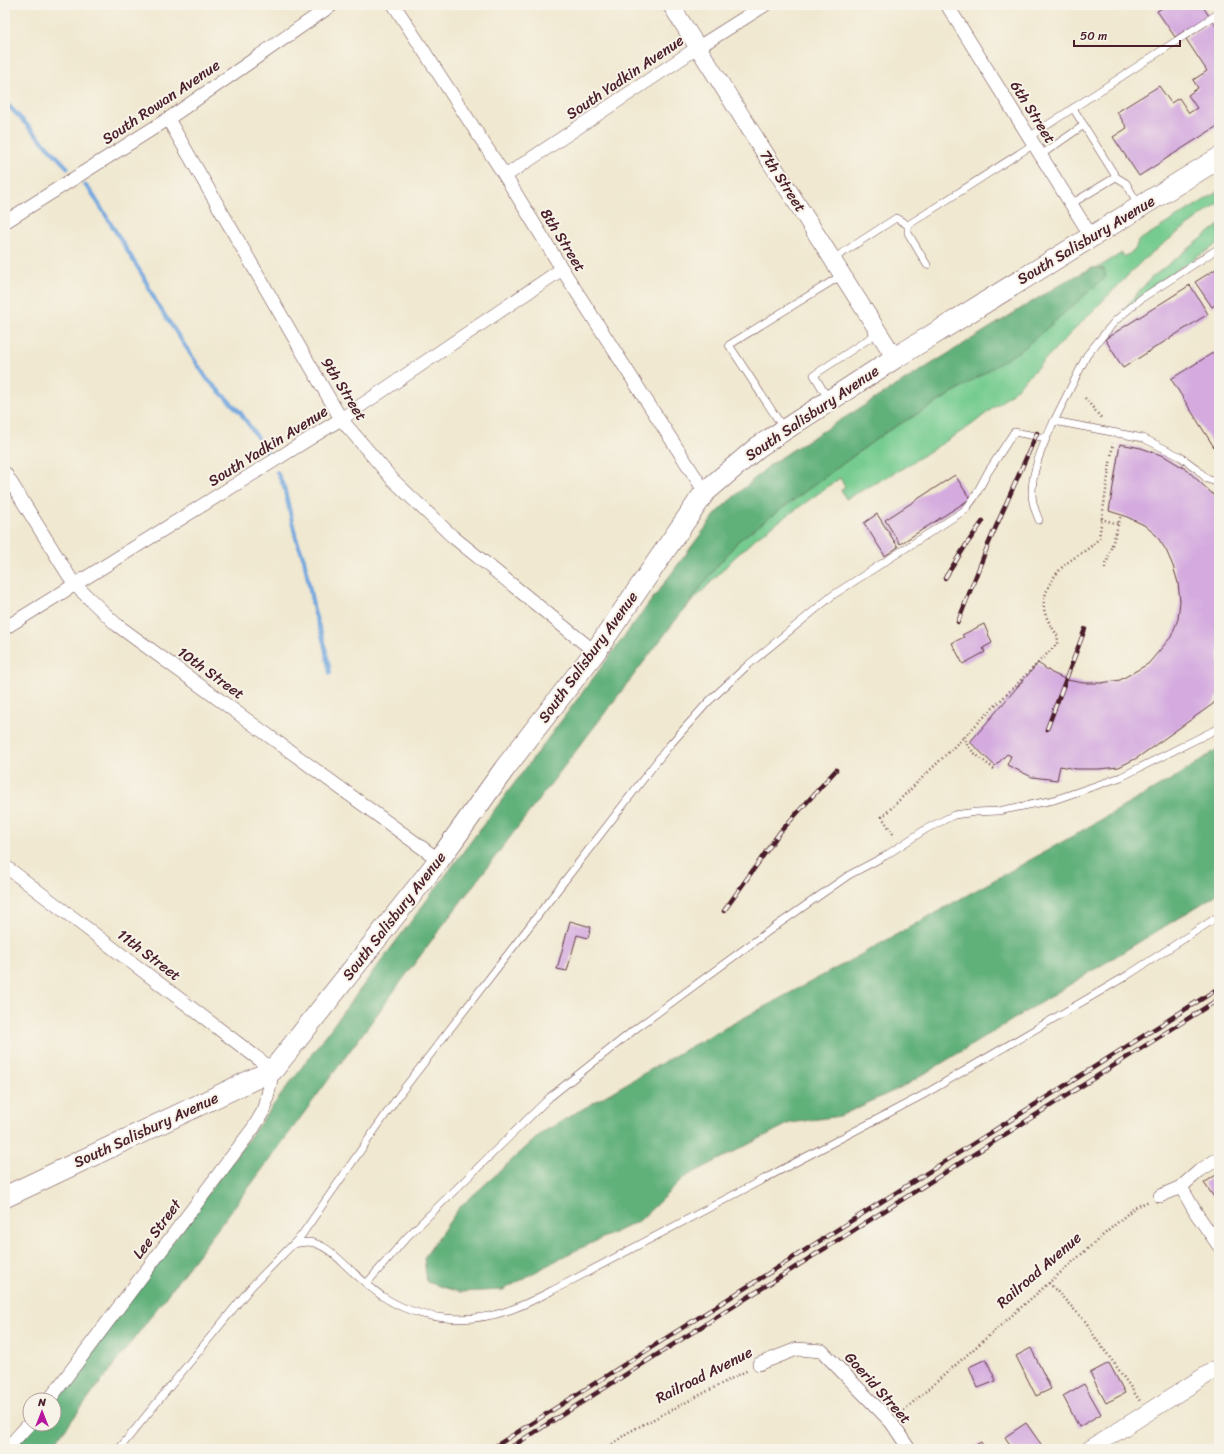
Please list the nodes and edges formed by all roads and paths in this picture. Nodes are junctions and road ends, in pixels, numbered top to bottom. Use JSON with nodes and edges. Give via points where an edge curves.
{"nodes":[{"id":1,"x":332,"y":5,"type":"edge"},
{"id":2,"x":394,"y":5,"type":"edge"},
{"id":3,"x":671,"y":5,"type":"edge"},
{"id":4,"x":765,"y":5,"type":"edge"},
{"id":5,"x":947,"y":5,"type":"edge"},
{"id":6,"x":1219,"y":13,"type":"edge"},
{"id":7,"x":697,"y":48,"type":"junction"},
{"id":8,"x":1073,"y":108,"type":"junction"},
{"id":9,"x":168,"y":119,"type":"junction"},
{"id":10,"x":1084,"y":125,"type":"junction"},
{"id":11,"x":1035,"y":146,"type":"junction"},
{"id":12,"x":1219,"y":158,"type":"edge"},
{"id":13,"x":505,"y":176,"type":"junction"},
{"id":14,"x":1116,"y":177,"type":"junction"},
{"id":15,"x":1071,"y":204,"type":"junction"},
{"id":16,"x":1140,"y":207,"type":"junction"},
{"id":17,"x":5,"y":222,"type":"edge"},
{"id":18,"x":908,"y":225,"type":"junction"},
{"id":19,"x":1091,"y":236,"type":"junction"},
{"id":20,"x":1219,"y":248,"type":"edge"},
{"id":21,"x":832,"y":260,"type":"junction"},
{"id":22,"x":928,"y":266,"type":"dead end"},
{"id":23,"x":562,"y":270,"type":"junction"},
{"id":24,"x":842,"y":275,"type":"junction"},
{"id":25,"x":878,"y":332,"type":"junction"},
{"id":26,"x":895,"y":358,"type":"junction"},
{"id":27,"x":1085,"y":398,"type":"dead end"},
{"id":28,"x":829,"y":400,"type":"junction"},
{"id":29,"x":341,"y":419,"type":"junction"},
{"id":30,"x":1054,"y":421,"type":"junction"},
{"id":31,"x":784,"y":430,"type":"junction"},
{"id":32,"x":1113,"y":432,"type":"junction"},
{"id":33,"x":1046,"y":438,"type":"junction"},
{"id":34,"x":5,"y":473,"type":"edge"},
{"id":35,"x":1219,"y":482,"type":"edge"},
{"id":36,"x":704,"y":492,"type":"junction"},
{"id":37,"x":1122,"y":514,"type":"dead end"},
{"id":38,"x":1039,"y":520,"type":"dead end"},
{"id":39,"x":1101,"y":520,"type":"junction"},
{"id":40,"x":1118,"y":524,"type":"junction"},
{"id":41,"x":1105,"y":568,"type":"dead end"},
{"id":42,"x":74,"y":584,"type":"junction"},
{"id":43,"x":5,"y":628,"type":"edge"},
{"id":44,"x":595,"y":652,"type":"junction"},
{"id":45,"x":1219,"y":728,"type":"edge"},
{"id":46,"x":965,"y":736,"type":"junction"},
{"id":47,"x":994,"y":769,"type":"dead end"},
{"id":48,"x":893,"y":834,"type":"dead end"},
{"id":49,"x":438,"y":860,"type":"junction"},
{"id":50,"x":5,"y":866,"type":"edge"},
{"id":51,"x":1219,"y":916,"type":"edge"},
{"id":52,"x":273,"y":1070,"type":"junction"},
{"id":53,"x":1219,"y":1158,"type":"edge"},
{"id":54,"x":1181,"y":1187,"type":"junction"},
{"id":55,"x":1160,"y":1196,"type":"joint"},
{"id":56,"x":5,"y":1197,"type":"edge"},
{"id":57,"x":294,"y":1244,"type":"junction"},
{"id":58,"x":1219,"y":1246,"type":"edge"},
{"id":59,"x":367,"y":1283,"type":"junction"},
{"id":60,"x":1049,"y":1283,"type":"junction"},
{"id":61,"x":822,"y":1351,"type":"joint"},
{"id":62,"x":759,"y":1364,"type":"joint"},
{"id":63,"x":1219,"y":1367,"type":"edge"},
{"id":64,"x":55,"y":1392,"type":"edge"},
{"id":65,"x":1147,"y":1412,"type":"junction"},
{"id":66,"x":891,"y":1422,"type":"junction"},
{"id":67,"x":22,"y":1430,"type":"edge"},
{"id":68,"x":6,"y":1444,"type":"edge"},
{"id":69,"x":119,"y":1449,"type":"edge"},
{"id":70,"x":606,"y":1449,"type":"edge"},
{"id":71,"x":909,"y":1449,"type":"edge"},
{"id":72,"x":1090,"y":1449,"type":"edge"}],
"edges":[{"from":1,"to":9,"type":"street","name":"South Rowan Avenue"},
{"from":2,"to":13,"type":"street","name":"8th Street"},
{"from":3,"to":7,"type":"street","name":"7th Street"},
{"from":4,"to":7,"type":"street","name":"South Yadkin Avenue"},
{"from":5,"to":11,"type":"street","name":"6th Street"},
{"from":6,"to":8,"type":"lane"},
{"from":7,"to":13,"type":"street","name":"South Yadkin Avenue"},
{"from":7,"to":21,"type":"street","name":"7th Street"},
{"from":8,"to":10,"type":"lane"},
{"from":8,"to":11,"type":"lane"},
{"from":9,"to":17,"type":"street","name":"South Rowan Avenue"},
{"from":9,"to":29,"type":"street","name":"9th Street"},
{"from":10,"to":11,"type":"lane"},
{"from":10,"to":14,"type":"lane"},
{"from":11,"to":15,"type":"street","name":"6th Street"},
{"from":11,"to":18,"type":"lane"},
{"from":12,"to":16,"type":"main road","name":"South Salisbury Avenue"},
{"from":13,"to":23,"type":"street","name":"8th Street"},
{"from":14,"to":15,"type":"lane"},
{"from":14,"to":16,"type":"lane","via":[[1126,183]]},
{"from":15,"to":19,"type":"street","name":"6th Street"},
{"from":16,"to":19,"type":"main road","name":"South Salisbury Avenue"},
{"from":18,"to":21,"type":"lane","via":[[896,218]]},
{"from":18,"to":22,"type":"lane","via":[[908,234]]},
{"from":19,"to":26,"type":"main road","name":"South Salisbury Avenue"},
{"from":20,"to":30,"type":"lane","via":[[1142,298],[1115,321],[1086,355]]},
{"from":21,"to":24,"type":"street","name":"7th Street"},
{"from":23,"to":29,"type":"street","name":"South Yadkin Avenue"},
{"from":23,"to":36,"type":"street","name":"8th Street"},
{"from":24,"to":25,"type":"street","name":"7th Street"},
{"from":24,"to":31,"type":"lane","via":[[729,345]]},
{"from":25,"to":26,"type":"street","name":"7th Street"},
{"from":25,"to":28,"type":"lane","via":[[814,375]]},
{"from":26,"to":28,"type":"main road","name":"South Salisbury Avenue"},
{"from":27,"to":32,"type":"path"},
{"from":28,"to":31,"type":"main road","name":"South Salisbury Avenue"},
{"from":29,"to":42,"type":"street","name":"South Yadkin Avenue"},
{"from":29,"to":44,"type":"street","name":"9th Street","via":[[393,480],[452,536]]},
{"from":30,"to":32,"type":"lane"},
{"from":30,"to":33,"type":"lane"},
{"from":31,"to":36,"type":"main road","name":"South Salisbury Avenue","via":[[758,447]]},
{"from":32,"to":35,"type":"lane","via":[[1143,438],[1156,444],[1181,457],[1207,479]]},
{"from":32,"to":39,"type":"path","via":[[1114,440]]},
{"from":33,"to":38,"type":"lane","via":[[1035,471],[1032,493]]},
{"from":33,"to":57,"type":"lane","via":[[1014,432],[965,510],[833,595],[748,665],[708,702],[668,747],[402,1091]]},
{"from":34,"to":42,"type":"street","name":"10th Street"},
{"from":36,"to":44,"type":"main road","name":"South Salisbury Avenue"},
{"from":37,"to":40,"type":"path"},
{"from":39,"to":40,"type":"path"},
{"from":39,"to":46,"type":"path","via":[[1099,538],[1094,545],[1065,564],[1047,592],[1044,609],[1058,637],[1057,644]]},
{"from":40,"to":41,"type":"path"},
{"from":42,"to":43,"type":"street","name":"South Yadkin Avenue"},
{"from":42,"to":49,"type":"street","name":"10th Street","via":[[117,625]]},
{"from":44,"to":49,"type":"main road","name":"South Salisbury Avenue"},
{"from":45,"to":59,"type":"lane","via":[[1121,777],[1054,800],[998,811],[954,815],[849,875],[634,1030],[550,1097],[407,1237]]},
{"from":46,"to":47,"type":"path","via":[[964,741],[968,747]]},
{"from":46,"to":48,"type":"path","via":[[882,817]]},
{"from":49,"to":52,"type":"main road","name":"South Salisbury Avenue"},
{"from":50,"to":52,"type":"street","name":"11th Street"},
{"from":51,"to":59,"type":"lane","via":[[1128,975],[923,1095],[563,1285],[508,1311],[481,1318],[450,1319],[427,1315],[399,1306]]},
{"from":52,"to":56,"type":"main road","name":"South Salisbury Avenue"},
{"from":52,"to":64,"type":"street","name":"Lee Street","via":[[265,1108],[254,1127]]},
{"from":53,"to":54,"type":"street"},
{"from":54,"to":55,"type":"street"},
{"from":54,"to":58,"type":"street"},
{"from":55,"to":60,"type":"path","name":"Railroad Avenue","via":[[1134,1208]]},
{"from":57,"to":59,"type":"lane","via":[[319,1244]]},
{"from":57,"to":69,"type":"lane","via":[[252,1286]]},
{"from":60,"to":65,"type":"path","via":[[1086,1322]]},
{"from":60,"to":66,"type":"path","name":"Railroad Avenue"},
{"from":61,"to":62,"type":"street","name":"Railroad Avenue","via":[[797,1349]]},
{"from":61,"to":66,"type":"street","name":"Goerid Street"},
{"from":62,"to":70,"type":"path","name":"Railroad Avenue","via":[[627,1433]]},
{"from":63,"to":65,"type":"street"},
{"from":65,"to":72,"type":"street"},
{"from":66,"to":71,"type":"street","name":"Goerid Street"},
{"from":67,"to":68,"type":"street"}]}
